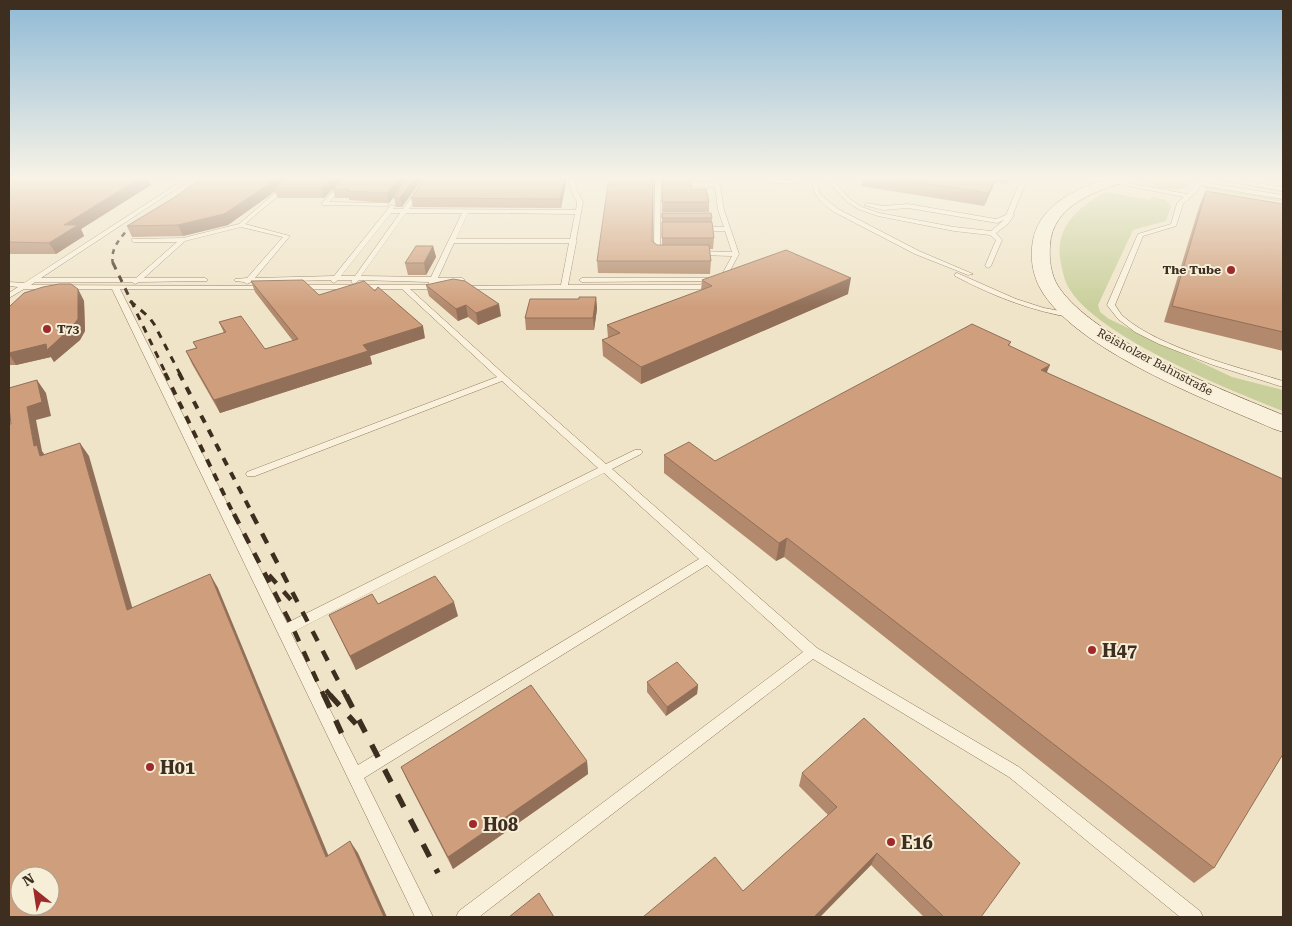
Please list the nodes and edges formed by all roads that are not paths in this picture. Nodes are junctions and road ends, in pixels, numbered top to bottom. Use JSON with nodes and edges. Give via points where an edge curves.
{"nodes":[{"id":1,"x":125,"y":220,"type":"edge"},
{"id":2,"x":247,"y":220,"type":"edge"},
{"id":3,"x":379,"y":220,"type":"edge"},
{"id":4,"x":398,"y":220,"type":"edge"},
{"id":5,"x":462,"y":220,"type":"edge"},
{"id":6,"x":577,"y":220,"type":"edge"},
{"id":7,"x":657,"y":220,"type":"edge"},
{"id":8,"x":725,"y":220,"type":"edge"},
{"id":9,"x":856,"y":220,"type":"edge"},
{"id":10,"x":908,"y":220,"type":"edge"},
{"id":11,"x":1008,"y":220,"type":"edge"},
{"id":12,"x":1050,"y":220,"type":"edge"},
{"id":13,"x":1175,"y":220,"type":"edge"},
{"id":14,"x":241,"y":225,"type":"junction"},
{"id":15,"x":658,"y":229,"type":"junction"},
{"id":16,"x":666,"y":229,"type":"edge"},
{"id":17,"x":692,"y":229,"type":"edge"},
{"id":18,"x":728,"y":229,"type":"junction"},
{"id":19,"x":992,"y":233,"type":"junction"},
{"id":20,"x":134,"y":240,"type":"edge"},
{"id":21,"x":183,"y":240,"type":"junction"},
{"id":22,"x":452,"y":241,"type":"junction"},
{"id":23,"x":574,"y":241,"type":"junction"},
{"id":24,"x":667,"y":253,"type":"edge"},
{"id":25,"x":686,"y":253,"type":"edge"},
{"id":26,"x":736,"y":254,"type":"junction"},
{"id":27,"x":944,"y":266,"type":"junction"},
{"id":28,"x":988,"y":266,"type":"dead end"},
{"id":29,"x":970,"y":274,"type":"dead end"},
{"id":30,"x":335,"y":278,"type":"junction"},
{"id":31,"x":356,"y":279,"type":"junction"},
{"id":32,"x":34,"y":280,"type":"junction"},
{"id":33,"x":137,"y":280,"type":"junction"},
{"id":34,"x":249,"y":280,"type":"junction"},
{"id":35,"x":9,"y":284,"type":"edge"},
{"id":36,"x":432,"y":284,"type":"junction"},
{"id":37,"x":565,"y":284,"type":"junction"},
{"id":38,"x":25,"y":286,"type":"junction"},
{"id":39,"x":115,"y":287,"type":"junction"},
{"id":40,"x":129,"y":287,"type":"junction"},
{"id":41,"x":243,"y":287,"type":"junction"},
{"id":42,"x":351,"y":287,"type":"junction"},
{"id":43,"x":404,"y":287,"type":"junction"},
{"id":44,"x":330,"y":288,"type":"junction"},
{"id":45,"x":9,"y":296,"type":"edge"},
{"id":46,"x":1076,"y":316,"type":"junction"},
{"id":47,"x":504,"y":378,"type":"junction"},
{"id":48,"x":1283,"y":384,"type":"edge"},
{"id":49,"x":1283,"y":424,"type":"edge"},
{"id":50,"x":638,"y":452,"type":"dead end"},
{"id":51,"x":605,"y":469,"type":"junction"},
{"id":52,"x":251,"y":474,"type":"dead end"},
{"id":53,"x":708,"y":559,"type":"junction"},
{"id":54,"x":283,"y":631,"type":"junction"},
{"id":55,"x":812,"y":652,"type":"junction"},
{"id":56,"x":354,"y":776,"type":"junction"},
{"id":57,"x":424,"y":917,"type":"edge"},
{"id":58,"x":465,"y":917,"type":"edge"},
{"id":59,"x":1194,"y":917,"type":"edge"}],
"edges":[{"from":1,"to":32,"type":"lane"},
{"from":2,"to":14,"type":"lane"},
{"from":3,"to":30,"type":"lane"},
{"from":4,"to":31,"type":"lane"},
{"from":5,"to":22,"type":"lane"},
{"from":6,"to":23,"type":"lane"},
{"from":7,"to":15,"type":"lane"},
{"from":8,"to":18,"type":"lane"},
{"from":9,"to":27,"type":"lane"},
{"from":10,"to":19,"type":"lane"},
{"from":11,"to":19,"type":"lane"},
{"from":12,"to":46,"type":"main road","name":"Reisholzer Bahnstraße","via":[[1041,240],[1040,258],[1044,274],[1050,290]]},
{"from":13,"to":48,"type":"lane","via":[[1174,225],[1140,235],[1111,305],[1113,312],[1140,330],[1190,354]]},
{"from":14,"to":21,"type":"lane"},
{"from":14,"to":34,"type":"lane","via":[[287,236]]},
{"from":15,"to":16,"type":"lane"},
{"from":15,"to":24,"type":"lane","via":[[657,253]]},
{"from":17,"to":18,"type":"lane"},
{"from":18,"to":26,"type":"lane"},
{"from":19,"to":28,"type":"lane","via":[[999,240]]},
{"from":20,"to":21,"type":"lane"},
{"from":21,"to":33,"type":"lane"},
{"from":22,"to":23,"type":"lane"},
{"from":22,"to":36,"type":"lane"},
{"from":23,"to":37,"type":"lane"},
{"from":25,"to":26,"type":"lane"},
{"from":26,"to":37,"type":"lane","via":[[723,279],[700,287]]},
{"from":27,"to":29,"type":"lane"},
{"from":27,"to":46,"type":"lane","via":[[970,282],[1018,303],[1045,312]]},
{"from":30,"to":31,"type":"lane"},
{"from":30,"to":34,"type":"lane"},
{"from":30,"to":44,"type":"lane"},
{"from":31,"to":36,"type":"lane"},
{"from":31,"to":42,"type":"lane"},
{"from":32,"to":33,"type":"lane"},
{"from":32,"to":38,"type":"lane"},
{"from":33,"to":34,"type":"lane"},
{"from":33,"to":40,"type":"lane"},
{"from":34,"to":41,"type":"lane"},
{"from":35,"to":38,"type":"lane"},
{"from":36,"to":37,"type":"lane"},
{"from":36,"to":43,"type":"lane"},
{"from":38,"to":39,"type":"lane"},
{"from":38,"to":45,"type":"lane"},
{"from":39,"to":40,"type":"lane"},
{"from":39,"to":54,"type":"lane"},
{"from":40,"to":41,"type":"lane"},
{"from":41,"to":44,"type":"lane"},
{"from":42,"to":43,"type":"lane"},
{"from":42,"to":44,"type":"lane"},
{"from":43,"to":47,"type":"lane"},
{"from":46,"to":49,"type":"main road","name":"Reisholzer Bahnstraße","via":[[1108,339],[1166,371]]},
{"from":47,"to":51,"type":"lane"},
{"from":47,"to":52,"type":"lane"},
{"from":50,"to":51,"type":"lane"},
{"from":51,"to":53,"type":"lane"},
{"from":51,"to":54,"type":"lane"},
{"from":53,"to":55,"type":"lane"},
{"from":53,"to":56,"type":"lane"},
{"from":54,"to":56,"type":"lane"},
{"from":55,"to":58,"type":"lane"},
{"from":55,"to":59,"type":"lane","via":[[1014,772]]},
{"from":56,"to":57,"type":"lane"}]}
